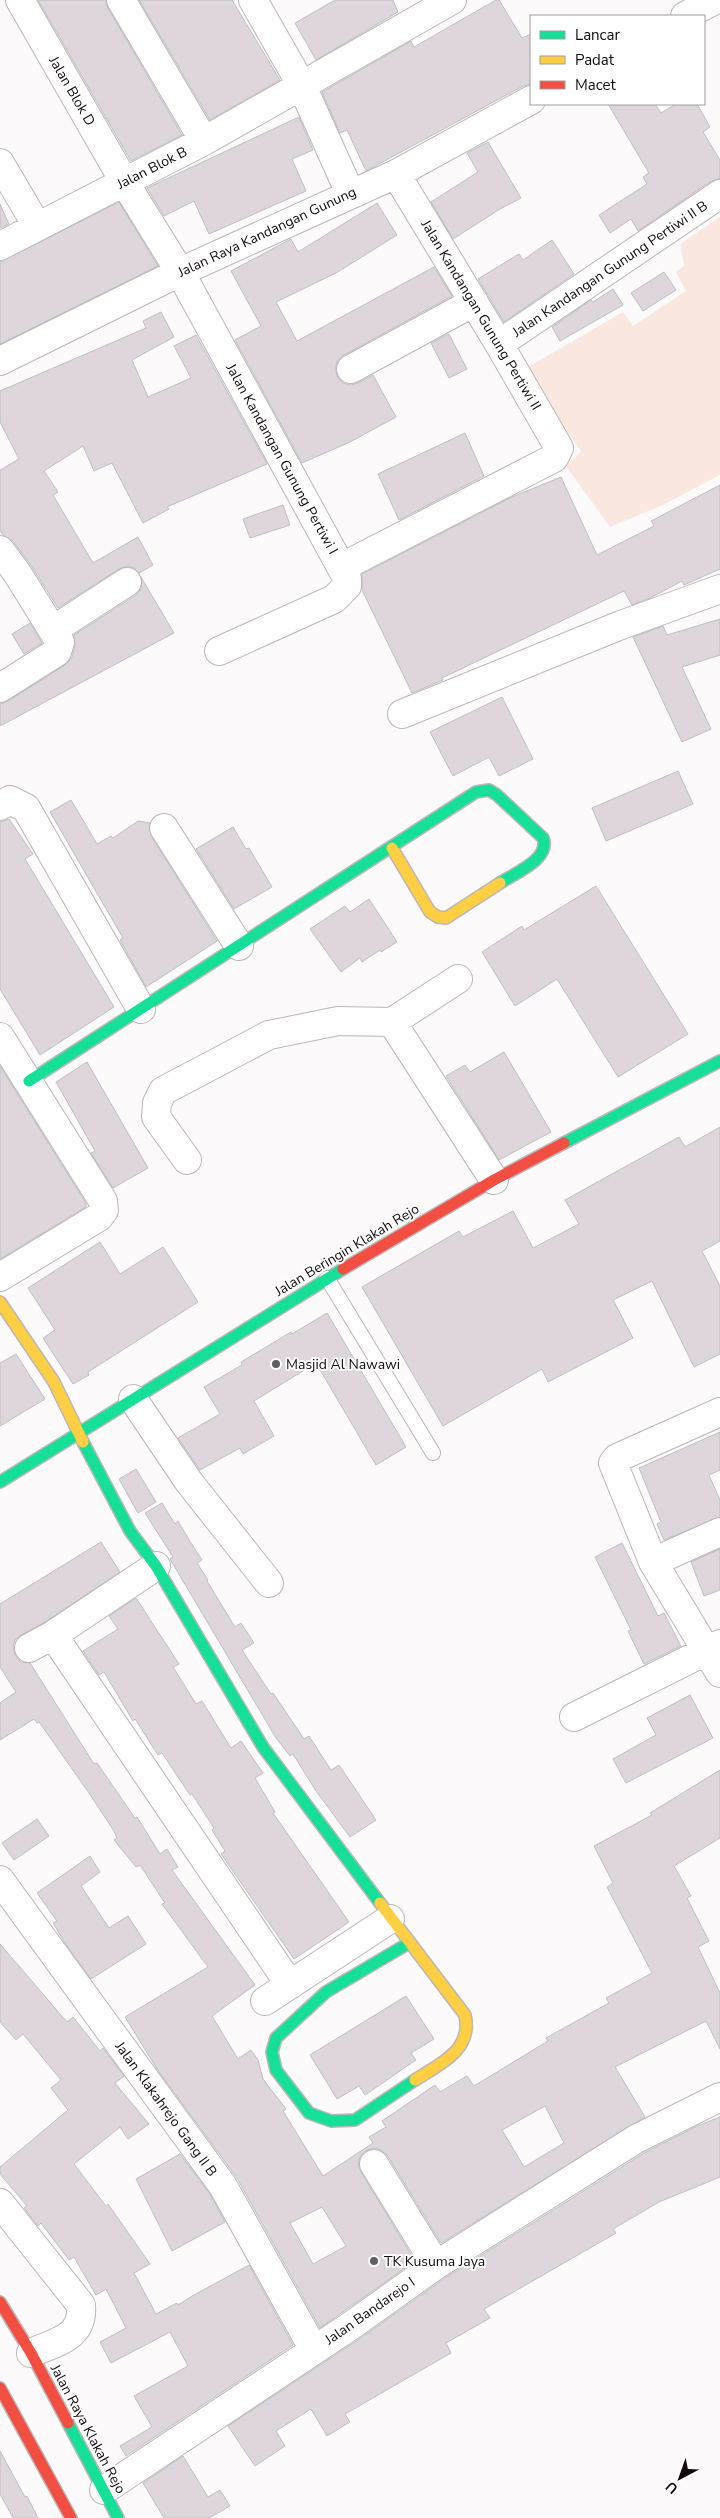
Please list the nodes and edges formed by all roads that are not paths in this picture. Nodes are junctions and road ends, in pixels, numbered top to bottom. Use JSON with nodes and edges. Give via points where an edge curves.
{"nodes":[{"id":1,"x":20,"y":0,"type":"edge"},
{"id":2,"x":121,"y":0,"type":"edge"},
{"id":3,"x":253,"y":0,"type":"edge"},
{"id":4,"x":452,"y":0,"type":"edge"},
{"id":5,"x":714,"y":0,"type":"edge"},
{"id":6,"x":687,"y":15,"type":"edge"},
{"id":7,"x":302,"y":86,"type":"junction"},
{"id":8,"x":530,"y":101,"type":"edge"},
{"id":9,"x":204,"y":142,"type":"junction"},
{"id":10,"x":0,"y":163,"type":"edge"},
{"id":11,"x":396,"y":174,"type":"junction"},
{"id":12,"x":125,"y":183,"type":"junction"},
{"id":13,"x":350,"y":193,"type":"junction"},
{"id":14,"x":720,"y":194,"type":"edge"},
{"id":15,"x":37,"y":226,"type":"junction"},
{"id":16,"x":0,"y":246,"type":"edge"},
{"id":17,"x":180,"y":272,"type":"junction"},
{"id":18,"x":474,"y":302,"type":"junction"},
{"id":19,"x":499,"y":344,"type":"junction"},
{"id":20,"x":0,"y":361,"type":"edge"},
{"id":21,"x":351,"y":369,"type":"dead end"},
{"id":22,"x":554,"y":458,"type":"joint"},
{"id":23,"x":0,"y":550,"type":"edge"},
{"id":24,"x":342,"y":567,"type":"junction"},
{"id":25,"x":9,"y":578,"type":"edge"},
{"id":26,"x":127,"y":582,"type":"dead end"},
{"id":27,"x":720,"y":589,"type":"edge"},
{"id":28,"x":55,"y":641,"type":"junction"},
{"id":29,"x":219,"y":651,"type":"dead end"},
{"id":30,"x":0,"y":688,"type":"edge"},
{"id":31,"x":402,"y":714,"type":"dead end"},
{"id":32,"x":0,"y":806,"type":"edge"},
{"id":33,"x":164,"y":828,"type":"dead end"},
{"id":34,"x":392,"y":848,"type":"junction"},
{"id":35,"x":239,"y":946,"type":"junction"},
{"id":36,"x":458,"y":979,"type":"dead end"},
{"id":37,"x":141,"y":1009,"type":"junction"},
{"id":38,"x":392,"y":1022,"type":"junction"},
{"id":39,"x":0,"y":1037,"type":"edge"},
{"id":40,"x":717,"y":1068,"type":"edge"},
{"id":41,"x":29,"y":1081,"type":"junction"},
{"id":42,"x":187,"y":1160,"type":"dead end"},
{"id":43,"x":494,"y":1180,"type":"junction"},
{"id":44,"x":0,"y":1277,"type":"edge"},
{"id":45,"x":327,"y":1278,"type":"junction"},
{"id":46,"x":0,"y":1302,"type":"edge"},
{"id":47,"x":133,"y":1398,"type":"junction"},
{"id":48,"x":720,"y":1412,"type":"edge"},
{"id":49,"x":80,"y":1432,"type":"junction"},
{"id":50,"x":433,"y":1453,"type":"dead end"},
{"id":51,"x":0,"y":1482,"type":"edge"},
{"id":52,"x":720,"y":1532,"type":"edge"},
{"id":53,"x":653,"y":1562,"type":"junction"},
{"id":54,"x":156,"y":1566,"type":"junction"},
{"id":55,"x":268,"y":1583,"type":"dead end"},
{"id":56,"x":52,"y":1635,"type":"junction"},
{"id":57,"x":713,"y":1647,"type":"edge"},
{"id":58,"x":29,"y":1648,"type":"dead end"},
{"id":59,"x":720,"y":1673,"type":"edge"},
{"id":60,"x":574,"y":1717,"type":"dead end"},
{"id":61,"x":0,"y":1880,"type":"edge"},
{"id":62,"x":390,"y":1918,"type":"junction"},
{"id":63,"x":409,"y":1943,"type":"junction"},
{"id":64,"x":290,"y":1985,"type":"junction"},
{"id":65,"x":265,"y":2001,"type":"dead end"},
{"id":66,"x":720,"y":2097,"type":"edge"},
{"id":67,"x":374,"y":2164,"type":"dead end"},
{"id":68,"x":0,"y":2203,"type":"edge"},
{"id":69,"x":436,"y":2266,"type":"junction"},
{"id":70,"x":0,"y":2302,"type":"edge"},
{"id":71,"x":314,"y":2350,"type":"junction"},
{"id":72,"x":31,"y":2353,"type":"junction"},
{"id":73,"x":1,"y":2394,"type":"edge"},
{"id":74,"x":104,"y":2490,"type":"junction"},
{"id":75,"x":71,"y":2518,"type":"edge"},
{"id":76,"x":118,"y":2518,"type":"edge"}],
"edges":[{"from":1,"to":12,"type":"street","name":"Jalan Blok D"},
{"from":2,"to":9,"type":"street"},
{"from":3,"to":7,"type":"street"},
{"from":4,"to":7,"type":"street","name":"Jalan Blok B"},
{"from":5,"to":6,"type":"street"},
{"from":7,"to":9,"type":"street","name":"Jalan Blok B"},
{"from":7,"to":13,"type":"street"},
{"from":8,"to":11,"type":"street","name":"Jalan Raya Kandangan Gunung"},
{"from":9,"to":12,"type":"street","name":"Jalan Blok B"},
{"from":10,"to":15,"type":"street"},
{"from":11,"to":13,"type":"street","name":"Jalan Raya Kandangan Gunung"},
{"from":11,"to":18,"type":"street","name":"Jalan Kandangan Gunung Pertiwi II"},
{"from":12,"to":15,"type":"street","name":"Jalan Blok B"},
{"from":12,"to":17,"type":"street","name":"Jalan Blok D"},
{"from":13,"to":17,"type":"street","name":"Jalan Raya Kandangan Gunung"},
{"from":14,"to":19,"type":"street","name":"Jalan Kandangan Gunung Pertiwi II B"},
{"from":15,"to":16,"type":"street","name":"Jalan Blok B"},
{"from":17,"to":20,"type":"street","name":"Jalan Raya Kandangan Gunung"},
{"from":17,"to":24,"type":"street","name":"Jalan Kandangan Gunung Pertiwi I"},
{"from":18,"to":19,"type":"street","name":"Jalan Kandangan Gunung Pertiwi II"},
{"from":18,"to":21,"type":"street"},
{"from":19,"to":22,"type":"street","name":"Jalan Kandangan Gunung Pertiwi II","via":[[559,448]]},
{"from":22,"to":24,"type":"street","name":"Jalan Kandangan Gunung Pertiwi I"},
{"from":23,"to":25,"type":"street"},
{"from":24,"to":29,"type":"street","via":[[347,586],[334,599]]},
{"from":25,"to":28,"type":"street"},
{"from":26,"to":28,"type":"street"},
{"from":27,"to":31,"type":"street","via":[[621,625]]},
{"from":28,"to":30,"type":"street"},
{"from":32,"to":37,"type":"street","via":[[10,800],[26,808]]},
{"from":33,"to":35,"type":"street"},
{"from":34,"to":34,"type":"street","via":[[476,792],[484,790],[498,795],[546,844],[546,851],[540,857],[446,918],[430,912]]},
{"from":34,"to":35,"type":"street"},
{"from":35,"to":37,"type":"street"},
{"from":36,"to":38,"type":"street"},
{"from":37,"to":41,"type":"street"},
{"from":38,"to":42,"type":"street","via":[[338,1021],[268,1035],[163,1091],[157,1103],[156,1117]]},
{"from":38,"to":43,"type":"street"},
{"from":39,"to":41,"type":"street"},
{"from":40,"to":43,"type":"street","name":"Jalan Beringin Klakah Rejo"},
{"from":41,"to":44,"type":"street","via":[[103,1201],[104,1210],[99,1217]]},
{"from":43,"to":45,"type":"street","name":"Jalan Beringin Klakah Rejo"},
{"from":45,"to":47,"type":"street","name":"Jalan Beringin Klakah Rejo"},
{"from":45,"to":50,"type":"lane"},
{"from":46,"to":49,"type":"street","via":[[54,1382]]},
{"from":47,"to":49,"type":"street","name":"Jalan Beringin Klakah Rejo"},
{"from":47,"to":55,"type":"street","via":[[189,1482]]},
{"from":48,"to":53,"type":"street","via":[[614,1461],[613,1467]]},
{"from":49,"to":51,"type":"street","name":"Jalan Beringin Klakah Rejo"},
{"from":49,"to":54,"type":"street","via":[[130,1531]]},
{"from":52,"to":53,"type":"street"},
{"from":53,"to":57,"type":"street"},
{"from":54,"to":56,"type":"street"},
{"from":54,"to":62,"type":"street","via":[[263,1747]]},
{"from":56,"to":58,"type":"street"},
{"from":56,"to":64,"type":"street"},
{"from":57,"to":59,"type":"street"},
{"from":57,"to":60,"type":"street"},
{"from":61,"to":71,"type":"street","name":"Jalan Klakahrejo Gang II B","via":[[223,2186]]},
{"from":62,"to":63,"type":"street"},
{"from":62,"to":64,"type":"street"},
{"from":63,"to":63,"type":"street","via":[[326,1992],[276,2038],[272,2052],[276,2070],[309,2113],[331,2121],[355,2120],[454,2054],[466,2041],[469,2029],[465,2015]]},
{"from":64,"to":65,"type":"street"},
{"from":66,"to":69,"type":"street","name":"Jalan Bandarejo I","via":[[636,2139]]},
{"from":67,"to":69,"type":"street"},
{"from":68,"to":72,"type":"street","via":[[81,2305],[79,2327],[69,2336]]},
{"from":69,"to":71,"type":"street","name":"Jalan Bandarejo I"},
{"from":70,"to":72,"type":"street","name":"Jalan Raya Klakah Rejo"},
{"from":71,"to":74,"type":"street","name":"Jalan Bandarejo I"},
{"from":72,"to":74,"type":"street","name":"Jalan Raya Klakah Rejo"},
{"from":73,"to":75,"type":"street"},
{"from":74,"to":76,"type":"street","name":"Jalan Raya Klakah Rejo"}]}
